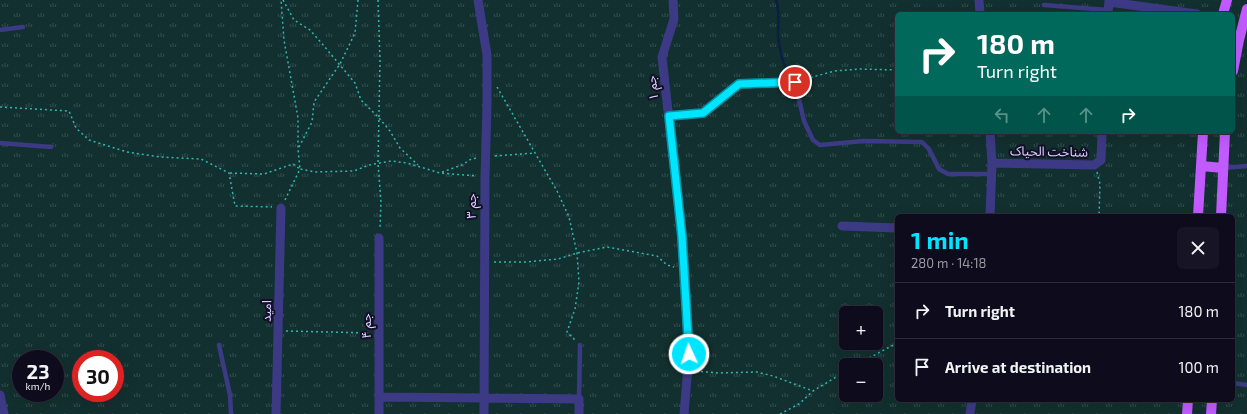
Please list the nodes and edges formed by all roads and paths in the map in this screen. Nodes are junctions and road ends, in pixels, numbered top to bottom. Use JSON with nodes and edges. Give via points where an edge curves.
{"nodes":[{"id":1,"x":282,"y":0,"type":"edge"},
{"id":2,"x":358,"y":0,"type":"edge"},
{"id":3,"x":378,"y":0,"type":"edge"},
{"id":4,"x":478,"y":0,"type":"edge"},
{"id":5,"x":673,"y":0,"type":"edge"},
{"id":6,"x":979,"y":0,"type":"edge"},
{"id":7,"x":1227,"y":0,"type":"edge"},
{"id":8,"x":1044,"y":5,"type":"dead end"},
{"id":9,"x":1108,"y":6,"type":"edge"},
{"id":10,"x":1247,"y":9,"type":"edge"},
{"id":11,"x":980,"y":12,"type":"edge"},
{"id":12,"x":1175,"y":12,"type":"edge"},
{"id":13,"x":1224,"y":12,"type":"edge"},
{"id":14,"x":23,"y":27,"type":"dead end"},
{"id":15,"x":0,"y":30,"type":"edge"},
{"id":16,"x":1235,"y":59,"type":"edge"},
{"id":17,"x":340,"y":64,"type":"junction"},
{"id":18,"x":487,"y":69,"type":"junction"},
{"id":19,"x":895,"y":70,"type":"edge"},
{"id":20,"x":795,"y":82,"type":"junction"},
{"id":21,"x":0,"y":107,"type":"edge"},
{"id":22,"x":669,"y":116,"type":"junction"},
{"id":23,"x":379,"y":118,"type":"junction"},
{"id":24,"x":990,"y":134,"type":"edge"},
{"id":25,"x":1102,"y":134,"type":"edge"},
{"id":26,"x":1203,"y":134,"type":"edge"},
{"id":27,"x":1225,"y":134,"type":"edge"},
{"id":28,"x":0,"y":143,"type":"edge"},
{"id":29,"x":51,"y":147,"type":"dead end"},
{"id":30,"x":298,"y":149,"type":"junction"},
{"id":31,"x":378,"y":163,"type":"junction"},
{"id":32,"x":992,"y":163,"type":"junction"},
{"id":33,"x":1094,"y":165,"type":"junction"},
{"id":34,"x":1201,"y":166,"type":"junction"},
{"id":35,"x":1247,"y":166,"type":"edge"},
{"id":36,"x":420,"y":167,"type":"junction"},
{"id":37,"x":1223,"y":168,"type":"junction"},
{"id":38,"x":300,"y":169,"type":"junction"},
{"id":39,"x":229,"y":173,"type":"junction"},
{"id":40,"x":992,"y":174,"type":"junction"},
{"id":41,"x":484,"y":177,"type":"junction"},
{"id":42,"x":281,"y":208,"type":"junction"},
{"id":43,"x":990,"y":214,"type":"edge"},
{"id":44,"x":1099,"y":214,"type":"edge"},
{"id":45,"x":1198,"y":214,"type":"edge"},
{"id":46,"x":1221,"y":214,"type":"edge"},
{"id":47,"x":842,"y":226,"type":"dead end"},
{"id":48,"x":895,"y":228,"type":"edge"},
{"id":49,"x":379,"y":238,"type":"joint"},
{"id":50,"x":577,"y":253,"type":"junction"},
{"id":51,"x":484,"y":261,"type":"junction"},
{"id":52,"x":684,"y":270,"type":"junction"},
{"id":53,"x":278,"y":331,"type":"junction"},
{"id":54,"x":379,"y":334,"type":"junction"},
{"id":55,"x":895,"y":344,"type":"edge"},
{"id":56,"x":219,"y":345,"type":"dead end"},
{"id":57,"x":580,"y":345,"type":"joint"},
{"id":58,"x":869,"y":358,"type":"edge"},
{"id":59,"x":688,"y":370,"type":"junction"},
{"id":60,"x":839,"y":374,"type":"edge"},
{"id":61,"x":1235,"y":383,"type":"edge"},
{"id":62,"x":1247,"y":385,"type":"edge"},
{"id":63,"x":813,"y":391,"type":"junction"},
{"id":64,"x":0,"y":395,"type":"edge"},
{"id":65,"x":379,"y":398,"type":"junction"},
{"id":66,"x":484,"y":399,"type":"junction"},
{"id":67,"x":579,"y":399,"type":"junction"},
{"id":68,"x":972,"y":402,"type":"edge"},
{"id":69,"x":1188,"y":402,"type":"edge"},
{"id":70,"x":1212,"y":402,"type":"edge"},
{"id":71,"x":4,"y":414,"type":"edge"},
{"id":72,"x":231,"y":414,"type":"edge"},
{"id":73,"x":276,"y":414,"type":"edge"},
{"id":74,"x":379,"y":414,"type":"edge"},
{"id":75,"x":484,"y":414,"type":"edge"},
{"id":76,"x":579,"y":414,"type":"edge"},
{"id":77,"x":684,"y":414,"type":"edge"},
{"id":78,"x":780,"y":414,"type":"edge"},
{"id":79,"x":970,"y":414,"type":"edge"},
{"id":80,"x":1187,"y":414,"type":"edge"},
{"id":81,"x":1211,"y":414,"type":"edge"}],
"edges":[{"from":1,"to":17,"type":"path","via":[[294,20],[310,30]]},
{"from":1,"to":30,"type":"path","via":[[284,40],[298,118]]},
{"from":2,"to":17,"type":"path","via":[[355,33]]},
{"from":3,"to":23,"type":"path"},
{"from":4,"to":18,"type":"street","name":"جم ۳"},
{"from":5,"to":22,"type":"street","name":"جم ۱","via":[[674,19],[662,57]]},
{"from":6,"to":11,"type":"street"},
{"from":7,"to":13,"type":"main road"},
{"from":8,"to":9,"type":"lane"},
{"from":9,"to":12,"type":"street"},
{"from":10,"to":16,"type":"main road"},
{"from":14,"to":15,"type":"lane"},
{"from":17,"to":23,"type":"path","via":[[355,83],[361,100]]},
{"from":17,"to":30,"type":"path","via":[[314,102],[312,122]]},
{"from":18,"to":41,"type":"street","name":"جم ۳"},
{"from":18,"to":50,"type":"path","via":[[557,191],[568,218]]},
{"from":19,"to":20,"type":"path","via":[[841,71]]},
{"from":20,"to":22,"type":"lane","via":[[739,84],[703,113]]},
{"from":20,"to":40,"type":"lane","via":[[804,121],[813,140],[820,144],[864,141],[922,142],[929,149],[939,169],[948,174]]},
{"from":21,"to":39,"type":"path","via":[[69,110],[76,128],[89,140],[160,158],[201,159]]},
{"from":22,"to":52,"type":"street","name":"جم ۱"},
{"from":23,"to":31,"type":"path"},
{"from":23,"to":36,"type":"path","via":[[400,148]]},
{"from":24,"to":32,"type":"street"},
{"from":25,"to":33,"type":"street","name":"شناخت الحیاک","via":[[1101,160]]},
{"from":26,"to":34,"type":"main road"},
{"from":27,"to":37,"type":"main road"},
{"from":28,"to":29,"type":"lane"},
{"from":30,"to":38,"type":"path"},
{"from":31,"to":36,"type":"path","via":[[391,161]]},
{"from":31,"to":38,"type":"path","via":[[354,171],[314,172]]},
{"from":31,"to":49,"type":"path","via":[[381,202]]},
{"from":32,"to":33,"type":"street","name":"شناخت الحیاک"},
{"from":32,"to":40,"type":"street"},
{"from":33,"to":44,"type":"path","via":[[1100,184]]},
{"from":34,"to":37,"type":"main road"},
{"from":34,"to":45,"type":"main road"},
{"from":35,"to":37,"type":"lane"},
{"from":36,"to":41,"type":"path","via":[[440,173]]},
{"from":37,"to":46,"type":"main road"},
{"from":38,"to":39,"type":"path","via":[[293,164],[264,174]]},
{"from":38,"to":42,"type":"path"},
{"from":39,"to":42,"type":"path","via":[[235,206]]},
{"from":40,"to":43,"type":"street"},
{"from":41,"to":51,"type":"street","name":"جم ۳"},
{"from":42,"to":53,"type":"street","name":"امید"},
{"from":47,"to":48,"type":"street"},
{"from":49,"to":54,"type":"street","name":"جم ۴"},
{"from":50,"to":51,"type":"path","via":[[558,259],[525,262]]},
{"from":50,"to":52,"type":"path","via":[[607,247],[657,256],[667,265]]},
{"from":50,"to":57,"type":"path","via":[[579,282],[575,309],[567,332]]},
{"from":51,"to":66,"type":"street","name":"جم ۳"},
{"from":52,"to":59,"type":"street","name":"جم ۱"},
{"from":53,"to":54,"type":"path"},
{"from":53,"to":73,"type":"street","name":"امید"},
{"from":54,"to":65,"type":"street","name":"جم ۴"},
{"from":55,"to":58,"type":"path"},
{"from":56,"to":72,"type":"lane","via":[[230,395]]},
{"from":57,"to":67,"type":"lane"},
{"from":59,"to":63,"type":"path","via":[[718,373],[757,372]]},
{"from":59,"to":77,"type":"street","name":"جم ۱"},
{"from":60,"to":63,"type":"path"},
{"from":61,"to":62,"type":"lane"},
{"from":63,"to":78,"type":"path","via":[[799,404]]},
{"from":64,"to":71,"type":"street"},
{"from":65,"to":66,"type":"street"},
{"from":65,"to":74,"type":"street","name":"جم ۴"},
{"from":66,"to":67,"type":"street"},
{"from":66,"to":75,"type":"street","name":"جم ۳"},
{"from":67,"to":76,"type":"street"},
{"from":68,"to":79,"type":"street"},
{"from":69,"to":80,"type":"main road"},
{"from":70,"to":81,"type":"main road"}]}
